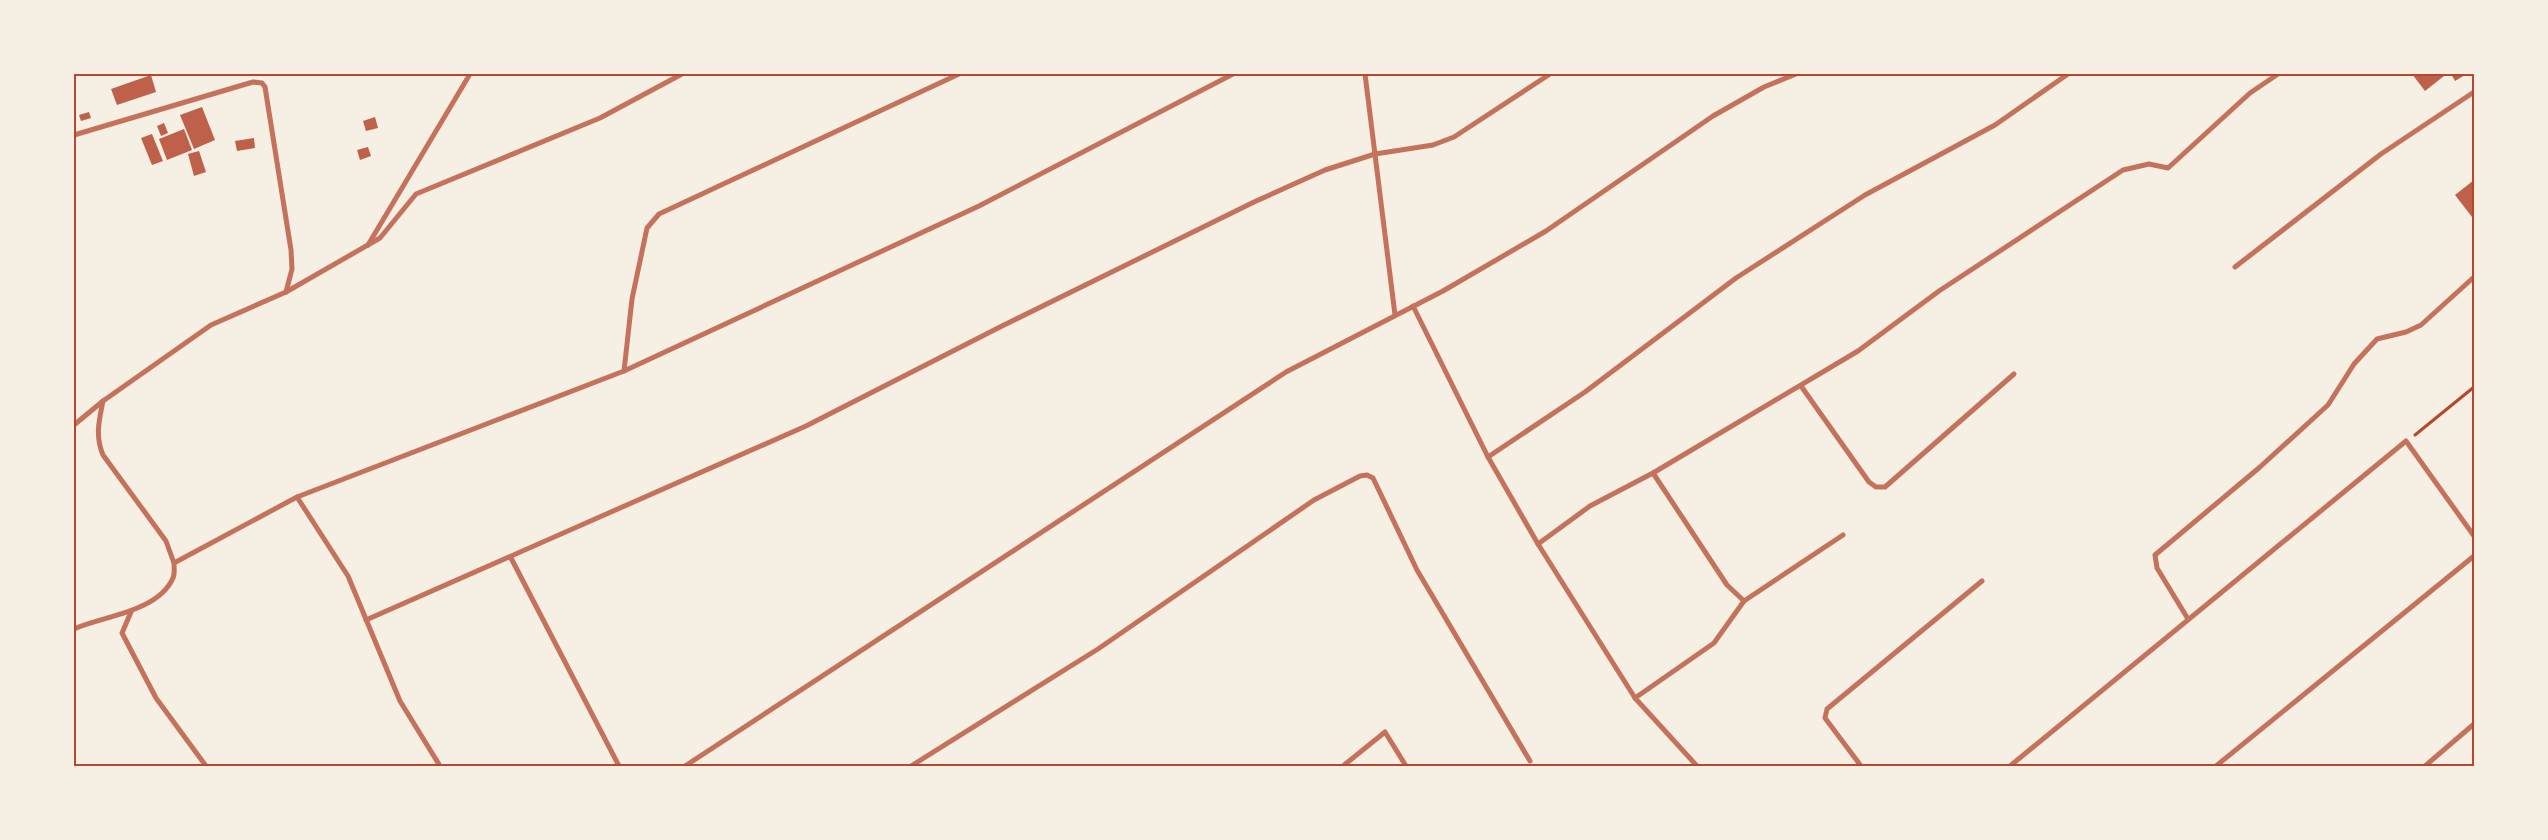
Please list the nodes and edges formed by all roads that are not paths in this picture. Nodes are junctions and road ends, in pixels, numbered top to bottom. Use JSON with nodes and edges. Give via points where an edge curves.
{"nodes":[{"id":1,"x":470,"y":74,"type":"edge"},
{"id":2,"x":682,"y":74,"type":"edge"},
{"id":3,"x":959,"y":74,"type":"edge"},
{"id":4,"x":1233,"y":74,"type":"edge"},
{"id":5,"x":1366,"y":74,"type":"edge"},
{"id":6,"x":1550,"y":74,"type":"edge"},
{"id":7,"x":1796,"y":74,"type":"edge"},
{"id":8,"x":2068,"y":74,"type":"edge"},
{"id":9,"x":2278,"y":74,"type":"edge"},
{"id":10,"x":2474,"y":92,"type":"edge"},
{"id":11,"x":74,"y":135,"type":"edge"},
{"id":12,"x":1375,"y":154,"type":"junction"},
{"id":13,"x":368,"y":245,"type":"junction"},
{"id":14,"x":2235,"y":267,"type":"dead end"},
{"id":15,"x":2474,"y":277,"type":"edge"},
{"id":16,"x":286,"y":292,"type":"junction"},
{"id":17,"x":1413,"y":306,"type":"junction"},
{"id":18,"x":1395,"y":315,"type":"junction"},
{"id":19,"x":624,"y":371,"type":"junction"},
{"id":20,"x":2014,"y":374,"type":"dead end"},
{"id":21,"x":1801,"y":386,"type":"junction"},
{"id":22,"x":103,"y":401,"type":"junction"},
{"id":23,"x":74,"y":425,"type":"edge"},
{"id":24,"x":1488,"y":457,"type":"junction"},
{"id":25,"x":1653,"y":473,"type":"junction"},
{"id":26,"x":297,"y":497,"type":"junction"},
{"id":27,"x":1843,"y":535,"type":"dead end"},
{"id":28,"x":2474,"y":536,"type":"edge"},
{"id":29,"x":1538,"y":544,"type":"junction"},
{"id":30,"x":2474,"y":556,"type":"edge"},
{"id":31,"x":511,"y":558,"type":"junction"},
{"id":32,"x":174,"y":563,"type":"junction"},
{"id":33,"x":1982,"y":581,"type":"dead end"},
{"id":34,"x":1744,"y":601,"type":"junction"},
{"id":35,"x":131,"y":612,"type":"junction"},
{"id":36,"x":2188,"y":619,"type":"junction"},
{"id":37,"x":366,"y":620,"type":"junction"},
{"id":38,"x":74,"y":628,"type":"edge"},
{"id":39,"x":1635,"y":698,"type":"junction"},
{"id":40,"x":2474,"y":724,"type":"edge"},
{"id":41,"x":1530,"y":761,"type":"dead end"},
{"id":42,"x":206,"y":766,"type":"edge"},
{"id":43,"x":440,"y":766,"type":"edge"},
{"id":44,"x":619,"y":766,"type":"edge"},
{"id":45,"x":685,"y":766,"type":"edge"},
{"id":46,"x":911,"y":766,"type":"edge"},
{"id":47,"x":1343,"y":766,"type":"edge"},
{"id":48,"x":1406,"y":766,"type":"edge"},
{"id":49,"x":1697,"y":766,"type":"edge"},
{"id":50,"x":1861,"y":766,"type":"edge"},
{"id":51,"x":2010,"y":766,"type":"edge"},
{"id":52,"x":2216,"y":766,"type":"edge"},
{"id":53,"x":2425,"y":766,"type":"edge"}],
"edges":[{"from":1,"to":13,"type":"street"},
{"from":2,"to":13,"type":"street","via":[[600,118],[416,194],[387,230]]},
{"from":3,"to":19,"type":"street","via":[[653,219],[647,228],[632,299]]},
{"from":4,"to":19,"type":"street","via":[[979,206]]},
{"from":5,"to":12,"type":"street"},
{"from":6,"to":12,"type":"street","via":[[1454,137],[1433,145]]},
{"from":7,"to":17,"type":"street","via":[[1764,87],[1713,116],[1546,231]]},
{"from":8,"to":24,"type":"street","via":[[1995,125],[1865,195],[1736,278],[1585,392]]},
{"from":9,"to":21,"type":"street","via":[[2250,93],[2168,168],[2149,164],[2123,170],[1940,291],[1858,351]]},
{"from":10,"to":14,"type":"street","via":[[2382,154]]},
{"from":11,"to":16,"type":"street","via":[[253,82],[262,83],[291,250],[292,269]]},
{"from":12,"to":18,"type":"street"},
{"from":12,"to":31,"type":"street","via":[[1325,170],[1254,202],[1008,322],[806,426]]},
{"from":13,"to":16,"type":"street"},
{"from":15,"to":36,"type":"street","via":[[2421,325],[2377,339],[2354,364],[2328,406],[2155,555],[2157,568]]},
{"from":16,"to":22,"type":"street","via":[[212,325]]},
{"from":17,"to":18,"type":"street"},
{"from":17,"to":24,"type":"street"},
{"from":18,"to":45,"type":"street","via":[[1286,372]]},
{"from":19,"to":26,"type":"street"},
{"from":20,"to":21,"type":"street","via":[[1885,487],[1869,482]]},
{"from":21,"to":25,"type":"street"},
{"from":22,"to":23,"type":"street"},
{"from":22,"to":32,"type":"street","via":[[97,429],[102,455],[166,541]]},
{"from":24,"to":29,"type":"street"},
{"from":25,"to":29,"type":"street","via":[[1590,506]]},
{"from":25,"to":34,"type":"street","via":[[1727,585]]},
{"from":26,"to":32,"type":"street"},
{"from":26,"to":37,"type":"street","via":[[348,576]]},
{"from":27,"to":34,"type":"street"},
{"from":28,"to":36,"type":"street","via":[[2406,441]]},
{"from":29,"to":39,"type":"street"},
{"from":30,"to":52,"type":"street"},
{"from":31,"to":37,"type":"street"},
{"from":31,"to":44,"type":"street"},
{"from":32,"to":35,"type":"street","via":[[174,578],[161,593]]},
{"from":33,"to":50,"type":"street","via":[[1827,709],[1825,718]]},
{"from":34,"to":39,"type":"street","via":[[1714,643]]},
{"from":35,"to":38,"type":"street"},
{"from":35,"to":42,"type":"street","via":[[122,633],[156,698]]},
{"from":36,"to":51,"type":"street"},
{"from":37,"to":43,"type":"street","via":[[400,701]]},
{"from":39,"to":49,"type":"street"},
{"from":40,"to":53,"type":"street"},
{"from":41,"to":46,"type":"street","via":[[1417,570],[1373,478],[1367,475],[1314,500],[1098,649]]},
{"from":47,"to":48,"type":"street","via":[[1385,732]]}]}
